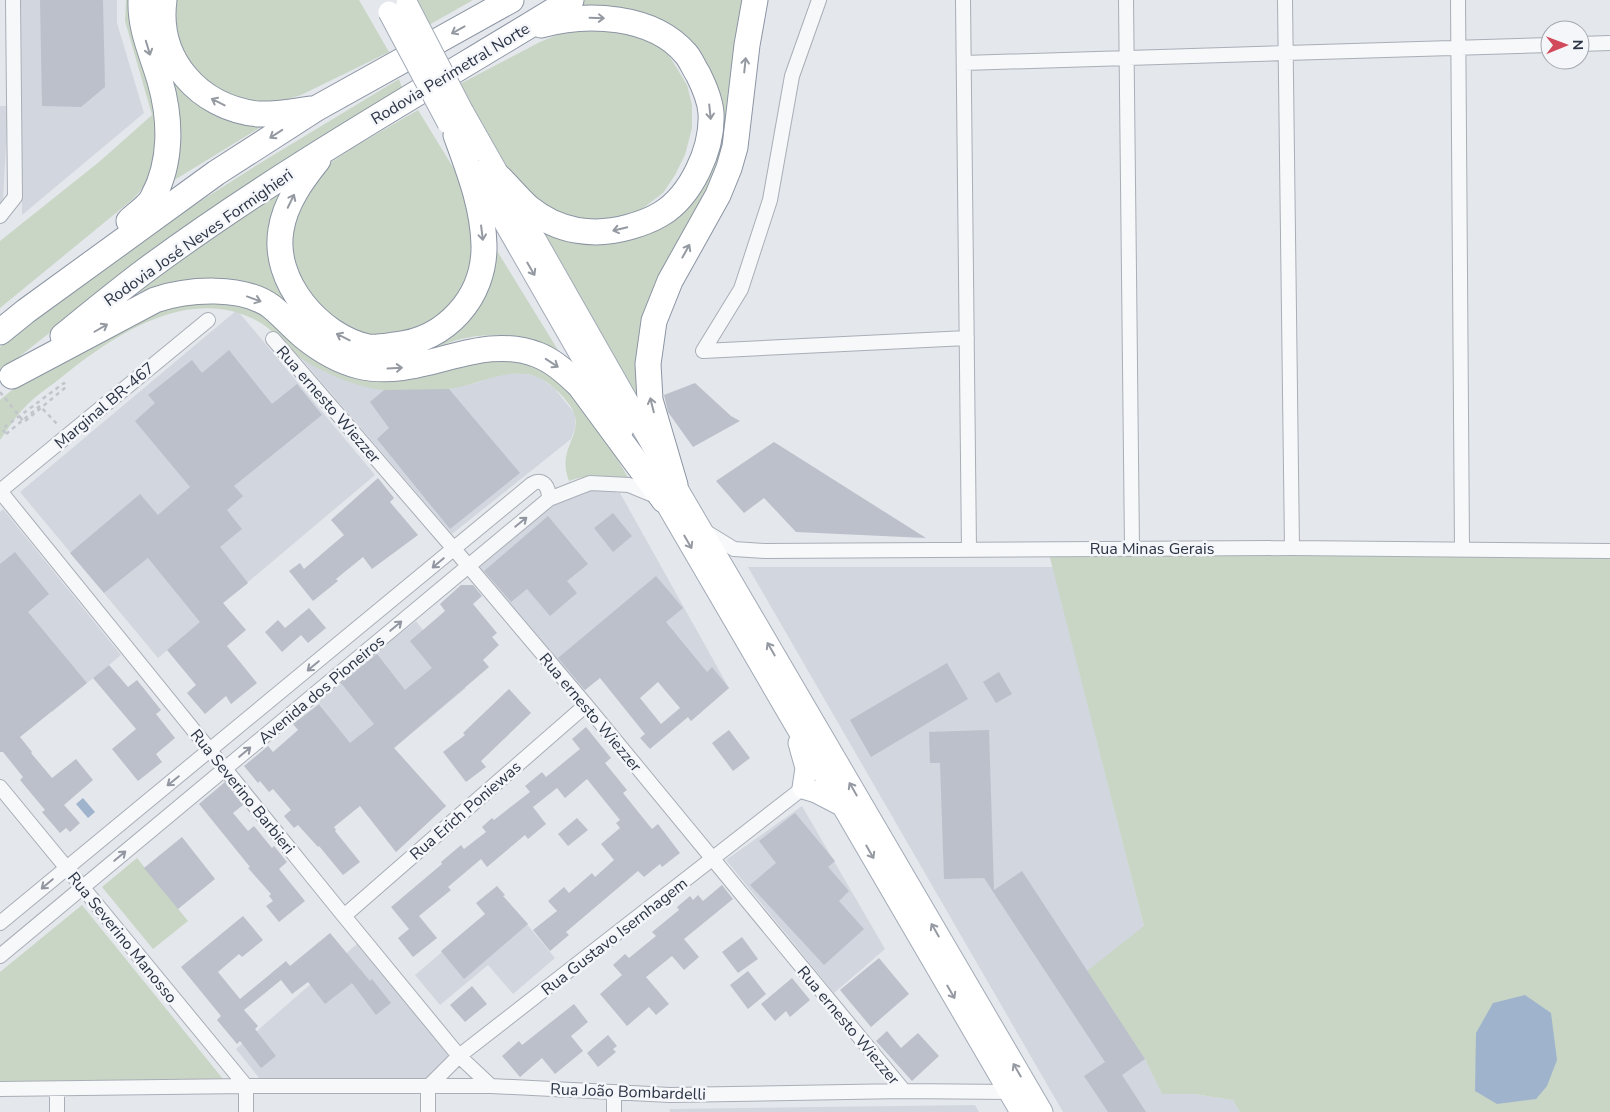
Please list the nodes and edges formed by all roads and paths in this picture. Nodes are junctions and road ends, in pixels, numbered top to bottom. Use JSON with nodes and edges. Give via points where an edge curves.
{"nodes":[{"id":1,"x":13,"y":0,"type":"edge"},
{"id":2,"x":141,"y":0,"type":"edge"},
{"id":3,"x":164,"y":0,"type":"edge"},
{"id":4,"x":571,"y":0,"type":"edge"},
{"id":5,"x":755,"y":0,"type":"edge"},
{"id":6,"x":820,"y":0,"type":"edge"},
{"id":7,"x":963,"y":0,"type":"edge"},
{"id":8,"x":1126,"y":0,"type":"edge"},
{"id":9,"x":1285,"y":0,"type":"edge"},
{"id":10,"x":1458,"y":0,"type":"edge"},
{"id":11,"x":506,"y":2,"type":"edge"},
{"id":12,"x":396,"y":4,"type":"edge"},
{"id":13,"x":515,"y":34,"type":"junction"},
{"id":14,"x":1610,"y":43,"type":"edge"},
{"id":15,"x":1590,"y":44,"type":"edge"},
{"id":16,"x":1540,"y":45,"type":"edge"},
{"id":17,"x":1458,"y":48,"type":"junction"},
{"id":18,"x":1286,"y":53,"type":"junction"},
{"id":19,"x":1127,"y":58,"type":"junction"},
{"id":20,"x":964,"y":64,"type":"junction"},
{"id":21,"x":7,"y":99,"type":"edge"},
{"id":22,"x":317,"y":108,"type":"junction"},
{"id":23,"x":456,"y":124,"type":"junction"},
{"id":24,"x":328,"y":147,"type":"junction"},
{"id":25,"x":500,"y":178,"type":"junction"},
{"id":26,"x":0,"y":216,"type":"edge"},
{"id":27,"x":26,"y":312,"type":"junction"},
{"id":28,"x":208,"y":320,"type":"dead end"},
{"id":29,"x":0,"y":332,"type":"edge"},
{"id":30,"x":967,"y":338,"type":"junction"},
{"id":31,"x":273,"y":339,"type":"dead end"},
{"id":32,"x":4,"y":385,"type":"edge"},
{"id":33,"x":68,"y":435,"type":"junction"},
{"id":34,"x":0,"y":491,"type":"edge"},
{"id":35,"x":669,"y":493,"type":"junction"},
{"id":36,"x":549,"y":499,"type":"junction"},
{"id":37,"x":700,"y":528,"type":"junction"},
{"id":38,"x":1132,"y":548,"type":"junction"},
{"id":39,"x":1292,"y":548,"type":"junction"},
{"id":40,"x":454,"y":549,"type":"junction"},
{"id":41,"x":1462,"y":549,"type":"junction"},
{"id":42,"x":969,"y":550,"type":"junction"},
{"id":43,"x":1610,"y":551,"type":"edge"},
{"id":44,"x":468,"y":566,"type":"junction"},
{"id":45,"x":361,"y":626,"type":"junction"},
{"id":46,"x":375,"y":644,"type":"junction"},
{"id":47,"x":276,"y":696,"type":"junction"},
{"id":48,"x":586,"y":705,"type":"junction"},
{"id":49,"x":292,"y":713,"type":"junction"},
{"id":50,"x":792,"y":719,"type":"junction"},
{"id":51,"x":211,"y":750,"type":"junction"},
{"id":52,"x":225,"y":768,"type":"junction"},
{"id":53,"x":0,"y":788,"type":"edge"},
{"id":54,"x":803,"y":788,"type":"junction"},
{"id":55,"x":844,"y":806,"type":"junction"},
{"id":56,"x":713,"y":859,"type":"junction"},
{"id":57,"x":66,"y":868,"type":"junction"},
{"id":58,"x":82,"y":887,"type":"junction"},
{"id":59,"x":344,"y":916,"type":"junction"},
{"id":60,"x":0,"y":923,"type":"edge"},
{"id":61,"x":0,"y":956,"type":"edge"},
{"id":62,"x":459,"y":1056,"type":"junction"},
{"id":63,"x":246,"y":1086,"type":"junction"},
{"id":64,"x":491,"y":1086,"type":"junction"},
{"id":65,"x":428,"y":1088,"type":"junction"},
{"id":66,"x":0,"y":1089,"type":"edge"},
{"id":67,"x":57,"y":1089,"type":"junction"},
{"id":68,"x":904,"y":1091,"type":"junction"},
{"id":69,"x":614,"y":1092,"type":"junction"},
{"id":70,"x":1009,"y":1092,"type":"junction"},
{"id":71,"x":57,"y":1112,"type":"edge"},
{"id":72,"x":246,"y":1112,"type":"edge"},
{"id":73,"x":428,"y":1112,"type":"edge"},
{"id":74,"x":614,"y":1112,"type":"edge"},
{"id":75,"x":1021,"y":1112,"type":"edge"},
{"id":76,"x":1042,"y":1112,"type":"edge"}],
"edges":[{"from":1,"to":21,"type":"street"},
{"from":2,"to":27,"type":"highway","one_way":true,"via":[[143,32],[160,81],[167,121],[167,157],[153,199],[64,274]]},
{"from":22,"to":3,"type":"highway","one_way":true,"via":[[266,114],[244,111],[219,103],[195,88],[176,64],[166,43],[162,15]]},
{"from":4,"to":13,"type":"highway","name":"Rodovia Perimetral Norte"},
{"from":35,"to":5,"type":"highway","one_way":true,"via":[[650,400],[648,364],[651,338],[654,321],[670,281],[718,195],[733,154]]},
{"from":6,"to":30,"type":"street","via":[[792,76],[770,200],[741,289],[703,351]]},
{"from":7,"to":20,"type":"street"},
{"from":8,"to":19,"type":"street"},
{"from":9,"to":18,"type":"street"},
{"from":10,"to":17,"type":"street"},
{"from":11,"to":22,"type":"highway","name":"Rodovia Perimetral Norte","one_way":true},
{"from":12,"to":23,"type":"main road","bridge":true},
{"from":13,"to":24,"type":"highway","name":"Rodovia Perimetral Norte"},
{"from":13,"to":25,"type":"highway","one_way":true,"via":[[570,18],[612,19],[652,30],[687,55],[705,88],[711,113],[710,128],[694,180],[682,196],[662,214],[616,231],[574,231],[544,218],[528,207]]},
{"from":14,"to":15,"type":"street"},
{"from":16,"to":17,"type":"street"},
{"from":17,"to":18,"type":"street"},
{"from":17,"to":41,"type":"street"},
{"from":18,"to":19,"type":"street"},
{"from":18,"to":39,"type":"street"},
{"from":19,"to":20,"type":"street"},
{"from":19,"to":38,"type":"street"},
{"from":20,"to":30,"type":"street"},
{"from":21,"to":26,"type":"street","via":[[15,197]]},
{"from":22,"to":27,"type":"highway","one_way":true,"via":[[216,173]]},
{"from":23,"to":24,"type":"highway","one_way":true,"via":[[477,195],[484,245],[480,279],[456,317],[443,328],[407,344],[370,347],[351,341],[321,323],[303,305],[288,278],[280,247],[280,229],[299,185]]},
{"from":23,"to":25,"type":"main road"},
{"from":23,"to":35,"type":"main road","one_way":true,"via":[[483,186]]},
{"from":24,"to":32,"type":"highway","name":"Rodovia José Neves Formighieri","via":[[146,270]]},
{"from":25,"to":35,"type":"main road"},
{"from":27,"to":29,"type":"highway"},
{"from":28,"to":33,"type":"street","name":"Marginal BR-467"},
{"from":30,"to":42,"type":"street"},
{"from":31,"to":40,"type":"street","name":"Rua ernesto Wiezzer"},
{"from":32,"to":33,"type":"path","bridge":true,"via":[[6,399],[12,407],[18,414],[24,422],[66,387],[64,383],[34,405],[27,411],[20,416],[8,425],[2,430],[6,434],[40,406]]},
{"from":32,"to":35,"type":"highway","one_way":true,"via":[[155,300],[200,291],[231,293],[254,297],[271,306],[304,337],[332,356],[358,366],[374,369],[414,366],[502,347],[538,355],[580,386]]},
{"from":33,"to":34,"type":"street","name":"Marginal BR-467"},
{"from":34,"to":51,"type":"street","name":"Rua Severino Barbieri"},
{"from":35,"to":36,"type":"street","name":"Avenida dos Pioneiros","via":[[629,485],[590,483]]},
{"from":35,"to":37,"type":"main road"},
{"from":35,"to":50,"type":"main road","one_way":true},
{"from":36,"to":40,"type":"street","via":[[547,486],[537,481]]},
{"from":44,"to":36,"type":"street","name":"Avenida dos Pioneiros","one_way":true},
{"from":37,"to":42,"type":"street","name":"Rua Minas Gerais","via":[[734,548]]},
{"from":76,"to":37,"type":"main road","one_way":true},
{"from":38,"to":39,"type":"street","name":"Rua Minas Gerais"},
{"from":38,"to":42,"type":"street","name":"Rua Minas Gerais"},
{"from":39,"to":41,"type":"street","name":"Rua Minas Gerais"},
{"from":40,"to":44,"type":"street","name":"Rua ernesto Wiezzer"},
{"from":40,"to":45,"type":"street","one_way":true},
{"from":41,"to":43,"type":"street","name":"Rua Minas Gerais"},
{"from":46,"to":44,"type":"street","name":"Avenida dos Pioneiros","one_way":true},
{"from":44,"to":48,"type":"street","name":"Rua ernesto Wiezzer"},
{"from":45,"to":46,"type":"street"},
{"from":45,"to":47,"type":"street","one_way":true},
{"from":46,"to":49,"type":"street","name":"Avenida dos Pioneiros"},
{"from":47,"to":49,"type":"street"},
{"from":47,"to":51,"type":"street"},
{"from":48,"to":56,"type":"street","name":"Rua ernesto Wiezzer"},
{"from":48,"to":59,"type":"street","name":"Rua Erich Poniewas"},
{"from":52,"to":49,"type":"street","name":"Avenida dos Pioneiros","one_way":true},
{"from":50,"to":54,"type":"main road","via":[[806,768]]},
{"from":50,"to":55,"type":"main road"},
{"from":51,"to":52,"type":"street","name":"Rua Severino Barbieri"},
{"from":51,"to":57,"type":"street","one_way":true},
{"from":58,"to":52,"type":"street","name":"Avenida dos Pioneiros","one_way":true},
{"from":52,"to":59,"type":"street","name":"Rua Severino Barbieri"},
{"from":53,"to":57,"type":"street","name":"Rua Severino Manosso"},
{"from":54,"to":55,"type":"main road"},
{"from":54,"to":56,"type":"street","name":"Rua Gustavo Isernhagem"},
{"from":55,"to":70,"type":"main road","one_way":true},
{"from":56,"to":62,"type":"street","name":"Rua Gustavo Isernhagem"},
{"from":56,"to":68,"type":"street","name":"Rua ernesto Wiezzer"},
{"from":57,"to":58,"type":"street","name":"Rua Severino Manosso"},
{"from":57,"to":60,"type":"street","one_way":true},
{"from":58,"to":61,"type":"street","name":"Avenida dos Pioneiros"},
{"from":58,"to":63,"type":"street","name":"Rua Severino Manosso"},
{"from":59,"to":62,"type":"street","name":"Rua Severino Barbieri"},
{"from":62,"to":64,"type":"street","name":"Rua Severino Barbieri"},
{"from":62,"to":65,"type":"street","name":"Rua Gustavo Isernhagem"},
{"from":63,"to":65,"type":"street","name":"Rua João Bombardelli"},
{"from":63,"to":67,"type":"street","name":"Rua João Bombardelli"},
{"from":63,"to":72,"type":"street"},
{"from":64,"to":65,"type":"street","name":"Rua João Bombardelli"},
{"from":64,"to":69,"type":"street","name":"Rua João Bombardelli"},
{"from":65,"to":73,"type":"street"},
{"from":66,"to":67,"type":"street","name":"Rua João Bombardelli"},
{"from":67,"to":71,"type":"street"},
{"from":68,"to":69,"type":"street","name":"Rua João Bombardelli","via":[[670,1095]]},
{"from":68,"to":70,"type":"street","name":"Rua João Bombardelli"},
{"from":69,"to":74,"type":"street"},
{"from":70,"to":75,"type":"main road"}]}
